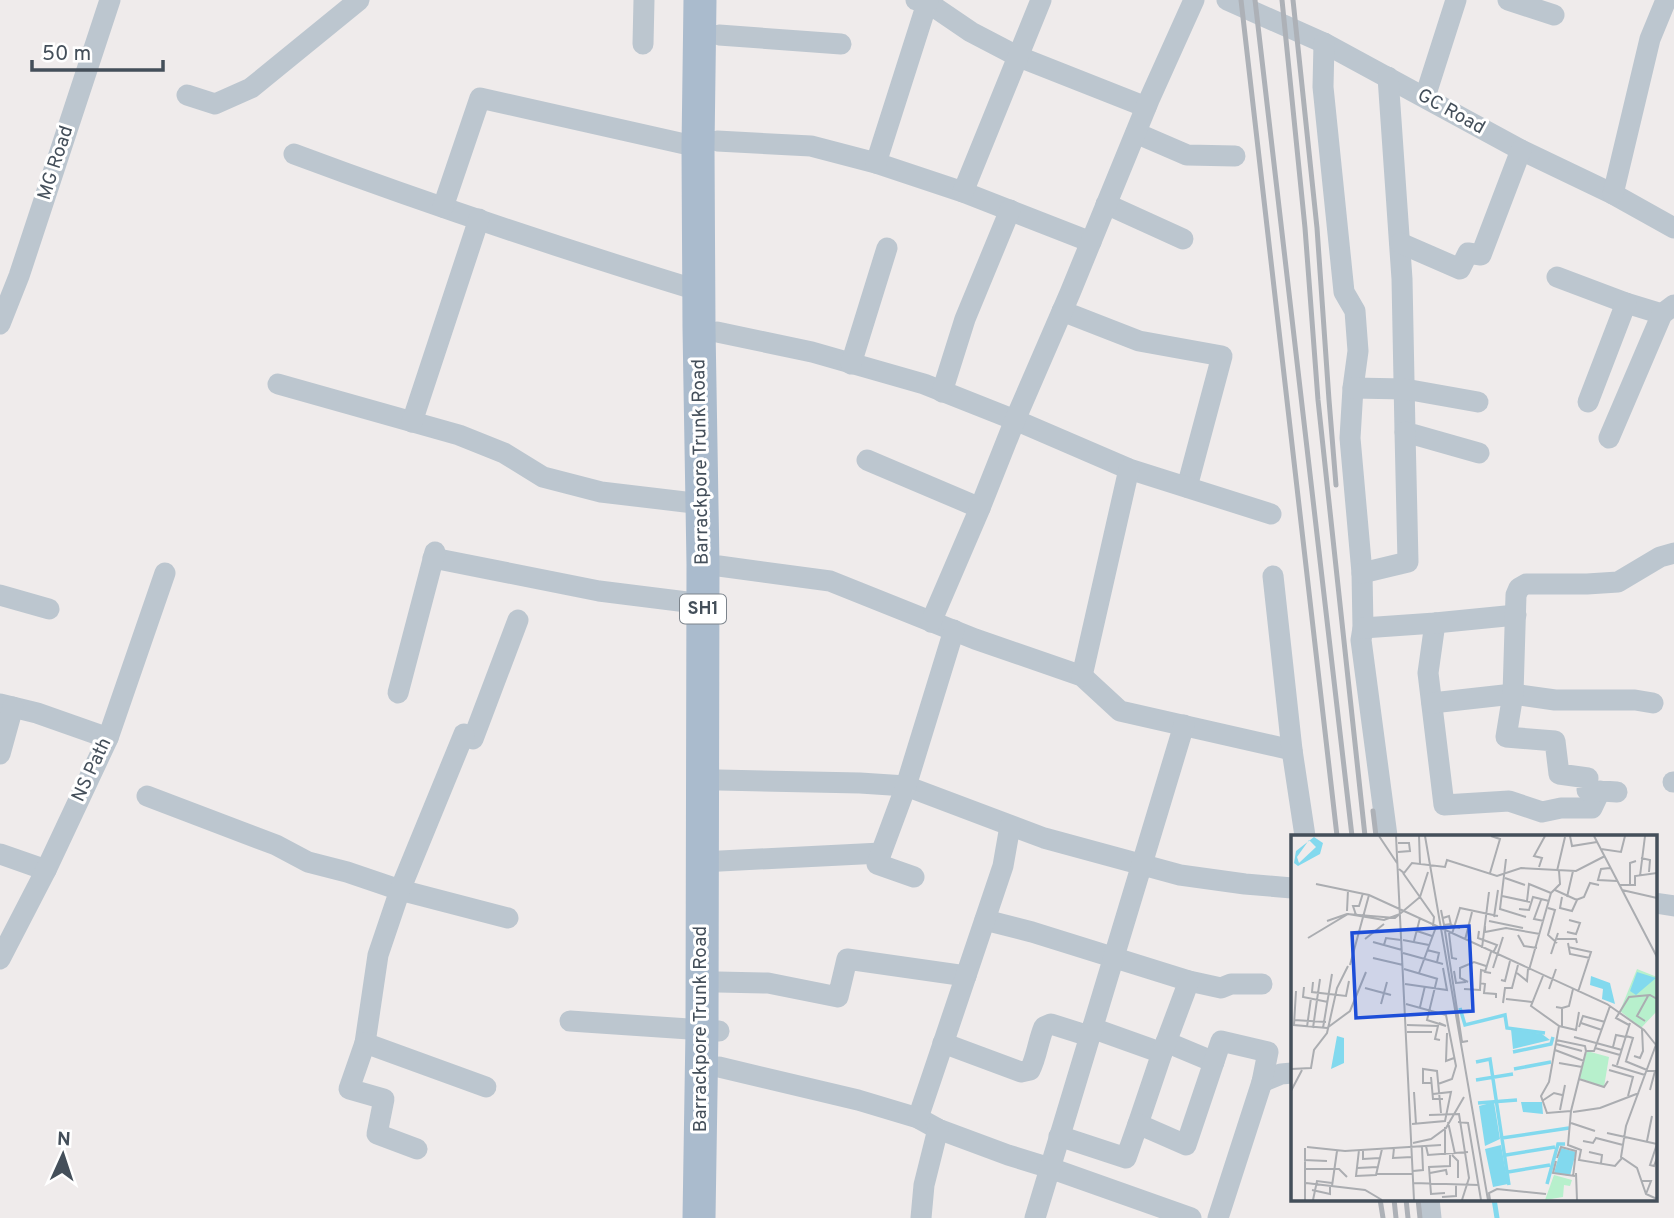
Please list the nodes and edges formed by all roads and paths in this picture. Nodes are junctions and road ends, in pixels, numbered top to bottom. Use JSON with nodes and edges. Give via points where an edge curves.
{"nodes":[{"id":1,"x":110,"y":0,"type":"edge"},
{"id":2,"x":359,"y":0,"type":"edge"},
{"id":3,"x":644,"y":0,"type":"edge"},
{"id":4,"x":700,"y":0,"type":"edge"},
{"id":5,"x":719,"y":0,"type":"edge"},
{"id":6,"x":1041,"y":0,"type":"edge"},
{"id":7,"x":1194,"y":0,"type":"edge"},
{"id":8,"x":1227,"y":0,"type":"edge"},
{"id":9,"x":1456,"y":0,"type":"edge"},
{"id":10,"x":1508,"y":0,"type":"edge"},
{"id":11,"x":924,"y":1,"type":"edge"},
{"id":12,"x":1668,"y":6,"type":"edge"},
{"id":13,"x":1554,"y":15,"type":"dead end"},
{"id":14,"x":719,"y":35,"type":"junction"},
{"id":15,"x":1324,"y":43,"type":"junction"},
{"id":16,"x":643,"y":44,"type":"dead end"},
{"id":17,"x":841,"y":44,"type":"dead end"},
{"id":18,"x":1017,"y":56,"type":"junction"},
{"id":19,"x":1388,"y":77,"type":"junction"},
{"id":20,"x":187,"y":95,"type":"dead end"},
{"id":21,"x":1426,"y":97,"type":"junction"},
{"id":22,"x":1146,"y":107,"type":"junction"},
{"id":23,"x":1136,"y":133,"type":"junction"},
{"id":24,"x":708,"y":144,"type":"junction"},
{"id":25,"x":1521,"y":149,"type":"junction"},
{"id":26,"x":294,"y":154,"type":"dead end"},
{"id":27,"x":1235,"y":156,"type":"dead end"},
{"id":28,"x":876,"y":163,"type":"junction"},
{"id":29,"x":963,"y":192,"type":"junction"},
{"id":30,"x":1613,"y":194,"type":"junction"},
{"id":31,"x":1106,"y":204,"type":"junction"},
{"id":32,"x":443,"y":207,"type":"junction"},
{"id":33,"x":1010,"y":210,"type":"junction"},
{"id":34,"x":479,"y":219,"type":"junction"},
{"id":35,"x":1674,"y":228,"type":"edge"},
{"id":36,"x":1183,"y":239,"type":"dead end"},
{"id":37,"x":1091,"y":242,"type":"junction"},
{"id":38,"x":1399,"y":243,"type":"junction"},
{"id":39,"x":887,"y":248,"type":"dead end"},
{"id":40,"x":1557,"y":276,"type":"dead end"},
{"id":41,"x":700,"y":291,"type":"junction"},
{"id":42,"x":1626,"y":303,"type":"junction"},
{"id":43,"x":1668,"y":310,"type":"edge"},
{"id":44,"x":1062,"y":311,"type":"junction"},
{"id":45,"x":0,"y":324,"type":"edge"},
{"id":46,"x":717,"y":332,"type":"junction"},
{"id":47,"x":851,"y":364,"type":"junction"},
{"id":48,"x":278,"y":384,"type":"dead end"},
{"id":49,"x":1353,"y":388,"type":"junction"},
{"id":50,"x":1405,"y":389,"type":"junction"},
{"id":51,"x":942,"y":391,"type":"junction"},
{"id":52,"x":1478,"y":402,"type":"dead end"},
{"id":53,"x":1588,"y":402,"type":"dead end"},
{"id":54,"x":1014,"y":420,"type":"junction"},
{"id":55,"x":412,"y":422,"type":"junction"},
{"id":56,"x":1405,"y":432,"type":"junction"},
{"id":57,"x":1609,"y":438,"type":"dead end"},
{"id":58,"x":1479,"y":453,"type":"dead end"},
{"id":59,"x":867,"y":460,"type":"dead end"},
{"id":60,"x":1129,"y":469,"type":"junction"},
{"id":61,"x":1187,"y":487,"type":"junction"},
{"id":62,"x":702,"y":503,"type":"junction"},
{"id":63,"x":980,"y":509,"type":"junction"},
{"id":64,"x":1271,"y":514,"type":"dead end"},
{"id":65,"x":1674,"y":553,"type":"edge"},
{"id":66,"x":719,"y":566,"type":"junction"},
{"id":67,"x":165,"y":573,"type":"dead end"},
{"id":68,"x":1362,"y":573,"type":"junction"},
{"id":69,"x":1273,"y":576,"type":"dead end"},
{"id":70,"x":0,"y":595,"type":"edge"},
{"id":71,"x":703,"y":604,"type":"junction"},
{"id":72,"x":49,"y":609,"type":"dead end"},
{"id":73,"x":1516,"y":615,"type":"junction"},
{"id":74,"x":518,"y":620,"type":"dead end"},
{"id":75,"x":931,"y":622,"type":"junction"},
{"id":76,"x":1434,"y":624,"type":"junction"},
{"id":77,"x":1363,"y":628,"type":"junction"},
{"id":78,"x":954,"y":630,"type":"junction"},
{"id":79,"x":1082,"y":676,"type":"junction"},
{"id":80,"x":398,"y":693,"type":"dead end"},
{"id":81,"x":1513,"y":694,"type":"junction"},
{"id":82,"x":1432,"y":703,"type":"junction"},
{"id":83,"x":1653,"y":703,"type":"dead end"},
{"id":84,"x":6,"y":706,"type":"edge"},
{"id":85,"x":1184,"y":725,"type":"junction"},
{"id":86,"x":108,"y":738,"type":"junction"},
{"id":87,"x":1293,"y":750,"type":"junction"},
{"id":88,"x":0,"y":754,"type":"edge"},
{"id":89,"x":719,"y":780,"type":"junction"},
{"id":90,"x":906,"y":786,"type":"junction"},
{"id":91,"x":147,"y":796,"type":"dead end"},
{"id":92,"x":1010,"y":826,"type":"junction"},
{"id":93,"x":1305,"y":835,"type":"edge"},
{"id":94,"x":1387,"y":835,"type":"edge"},
{"id":95,"x":881,"y":853,"type":"junction"},
{"id":96,"x":0,"y":854,"type":"edge"},
{"id":97,"x":710,"y":862,"type":"junction"},
{"id":98,"x":1142,"y":864,"type":"junction"},
{"id":99,"x":46,"y":870,"type":"junction"},
{"id":100,"x":914,"y":877,"type":"dead end"},
{"id":101,"x":1291,"y":888,"type":"edge"},
{"id":102,"x":400,"y":890,"type":"junction"},
{"id":103,"x":1656,"y":903,"type":"edge"},
{"id":104,"x":1674,"y":906,"type":"edge"},
{"id":105,"x":508,"y":918,"type":"dead end"},
{"id":106,"x":985,"y":920,"type":"junction"},
{"id":107,"x":1113,"y":957,"type":"junction"},
{"id":108,"x":0,"y":959,"type":"edge"},
{"id":109,"x":966,"y":976,"type":"junction"},
{"id":110,"x":1189,"y":981,"type":"junction"},
{"id":111,"x":719,"y":982,"type":"junction"},
{"id":112,"x":1262,"y":984,"type":"dead end"},
{"id":113,"x":570,"y":1021,"type":"dead end"},
{"id":114,"x":710,"y":1030,"type":"junction"},
{"id":115,"x":1090,"y":1032,"type":"junction"},
{"id":116,"x":365,"y":1043,"type":"junction"},
{"id":117,"x":943,"y":1043,"type":"junction"},
{"id":118,"x":1164,"y":1048,"type":"junction"},
{"id":119,"x":1214,"y":1062,"type":"junction"},
{"id":120,"x":719,"y":1067,"type":"junction"},
{"id":121,"x":1291,"y":1073,"type":"edge"},
{"id":122,"x":1262,"y":1082,"type":"junction"},
{"id":123,"x":486,"y":1087,"type":"dead end"},
{"id":124,"x":918,"y":1118,"type":"junction"},
{"id":125,"x":1138,"y":1124,"type":"junction"},
{"id":126,"x":938,"y":1129,"type":"junction"},
{"id":127,"x":1059,"y":1136,"type":"junction"},
{"id":128,"x":417,"y":1149,"type":"dead end"},
{"id":129,"x":1050,"y":1168,"type":"junction"},
{"id":130,"x":1429,"y":1200,"type":"edge"},
{"id":131,"x":699,"y":1218,"type":"edge"},
{"id":132,"x":719,"y":1218,"type":"edge"},
{"id":133,"x":921,"y":1218,"type":"edge"},
{"id":134,"x":1035,"y":1218,"type":"edge"},
{"id":135,"x":1191,"y":1218,"type":"edge"},
{"id":136,"x":1218,"y":1218,"type":"edge"},
{"id":137,"x":1431,"y":1218,"type":"edge"}],
"edges":[{"from":1,"to":45,"type":"street","name":"MG Road"},
{"from":2,"to":20,"type":"street","via":[[251,89],[215,104]]},
{"from":3,"to":16,"type":"street"},
{"from":4,"to":24,"type":"main road","name":"Barrackpore Trunk Road","number":"SH1"},
{"from":5,"to":14,"type":"main road","name":"Barrackpore Trunk Road","number":"SH1"},
{"from":6,"to":18,"type":"street"},
{"from":7,"to":22,"type":"street"},
{"from":8,"to":15,"type":"street","name":"GC Road"},
{"from":9,"to":21,"type":"street"},
{"from":10,"to":13,"type":"street"},
{"from":11,"to":18,"type":"street"},
{"from":11,"to":28,"type":"street"},
{"from":12,"to":30,"type":"street","via":[[1650,39]]},
{"from":14,"to":17,"type":"street"},
{"from":14,"to":24,"type":"main road","name":"Barrackpore Trunk Road","number":"SH1"},
{"from":15,"to":19,"type":"street","name":"GC Road"},
{"from":15,"to":49,"type":"street","via":[[1323,87],[1345,292],[1355,311]]},
{"from":18,"to":22,"type":"street"},
{"from":18,"to":29,"type":"street"},
{"from":19,"to":21,"type":"street","name":"GC Road"},
{"from":19,"to":38,"type":"street"},
{"from":21,"to":25,"type":"street","name":"GC Road"},
{"from":22,"to":23,"type":"street"},
{"from":23,"to":27,"type":"street","via":[[1186,155]]},
{"from":23,"to":31,"type":"street"},
{"from":24,"to":28,"type":"street","via":[[811,146]]},
{"from":24,"to":32,"type":"street","via":[[480,98]]},
{"from":24,"to":41,"type":"main road","name":"Barrackpore Trunk Road","number":"SH1"},
{"from":24,"to":46,"type":"main road","name":"Barrackpore Trunk Road","number":"SH1"},
{"from":25,"to":30,"type":"street","name":"GC Road"},
{"from":25,"to":38,"type":"street","via":[[1481,255],[1468,253],[1460,270]]},
{"from":26,"to":32,"type":"street"},
{"from":28,"to":29,"type":"street"},
{"from":29,"to":33,"type":"street"},
{"from":30,"to":35,"type":"street","name":"GC Road"},
{"from":31,"to":36,"type":"street"},
{"from":31,"to":37,"type":"street"},
{"from":32,"to":34,"type":"street"},
{"from":33,"to":37,"type":"street"},
{"from":33,"to":51,"type":"street","via":[[965,319]]},
{"from":34,"to":41,"type":"street"},
{"from":34,"to":55,"type":"street"},
{"from":37,"to":44,"type":"street"},
{"from":38,"to":50,"type":"street"},
{"from":39,"to":47,"type":"street"},
{"from":40,"to":42,"type":"street"},
{"from":41,"to":62,"type":"main road","name":"Barrackpore Trunk Road","number":"SH1"},
{"from":42,"to":43,"type":"street"},
{"from":42,"to":53,"type":"street"},
{"from":43,"to":57,"type":"street"},
{"from":44,"to":54,"type":"street"},
{"from":44,"to":61,"type":"street","via":[[1139,341],[1222,356]]},
{"from":46,"to":47,"type":"street"},
{"from":46,"to":66,"type":"main road","name":"Barrackpore Trunk Road","number":"SH1"},
{"from":47,"to":51,"type":"street"},
{"from":48,"to":55,"type":"street"},
{"from":49,"to":50,"type":"street"},
{"from":49,"to":68,"type":"street","via":[[1350,438]]},
{"from":50,"to":52,"type":"street"},
{"from":50,"to":56,"type":"street"},
{"from":51,"to":54,"type":"street"},
{"from":54,"to":60,"type":"street"},
{"from":54,"to":63,"type":"street"},
{"from":55,"to":62,"type":"street","via":[[503,453],[543,477],[601,492]]},
{"from":56,"to":58,"type":"street"},
{"from":56,"to":68,"type":"street","via":[[1408,562]]},
{"from":59,"to":63,"type":"street"},
{"from":60,"to":61,"type":"street"},
{"from":60,"to":79,"type":"street"},
{"from":61,"to":64,"type":"street"},
{"from":62,"to":71,"type":"main road","name":"Barrackpore Trunk Road","number":"SH1"},
{"from":63,"to":75,"type":"street"},
{"from":65,"to":73,"type":"street","via":[[1618,582],[1526,584],[1516,595]]},
{"from":66,"to":75,"type":"street","via":[[830,581]]},
{"from":66,"to":89,"type":"main road","name":"Barrackpore Trunk Road","number":"SH1"},
{"from":67,"to":86,"type":"street","name":"NS Path"},
{"from":68,"to":77,"type":"street"},
{"from":69,"to":87,"type":"street"},
{"from":70,"to":72,"type":"street"},
{"from":71,"to":80,"type":"street","via":[[600,591],[434,555]]},
{"from":71,"to":97,"type":"main road","name":"Barrackpore Trunk Road","number":"SH1"},
{"from":73,"to":76,"type":"street"},
{"from":73,"to":81,"type":"street"},
{"from":74,"to":102,"type":"street"},
{"from":75,"to":78,"type":"street"},
{"from":76,"to":77,"type":"street"},
{"from":76,"to":82,"type":"street","via":[[1428,673]]},
{"from":77,"to":94,"type":"street"},
{"from":78,"to":79,"type":"street"},
{"from":78,"to":90,"type":"street"},
{"from":79,"to":85,"type":"street","via":[[1120,711]]},
{"from":81,"to":82,"type":"street"},
{"from":81,"to":82,"type":"street","via":[[1506,737],[1555,741],[1559,774],[1588,778],[1587,790],[1608,791],[1592,808],[1542,812],[1509,801],[1444,804]]},
{"from":81,"to":83,"type":"street"},
{"from":84,"to":86,"type":"street"},
{"from":84,"to":88,"type":"street"},
{"from":85,"to":87,"type":"street"},
{"from":85,"to":98,"type":"street"},
{"from":86,"to":99,"type":"street","name":"NS Path"},
{"from":87,"to":93,"type":"street"},
{"from":89,"to":90,"type":"street"},
{"from":89,"to":97,"type":"main road","name":"Barrackpore Trunk Road","number":"SH1"},
{"from":90,"to":92,"type":"street"},
{"from":90,"to":95,"type":"street"},
{"from":91,"to":102,"type":"street","via":[[276,845],[308,862]]},
{"from":92,"to":98,"type":"street"},
{"from":92,"to":106,"type":"street","via":[[1003,866]]},
{"from":95,"to":97,"type":"street"},
{"from":95,"to":100,"type":"street","via":[[877,864]]},
{"from":96,"to":99,"type":"street"},
{"from":97,"to":111,"type":"main road","name":"Barrackpore Trunk Road","number":"SH1"},
{"from":97,"to":114,"type":"main road","name":"Barrackpore Trunk Road","number":"SH1"},
{"from":98,"to":101,"type":"street","via":[[1180,875]]},
{"from":98,"to":107,"type":"street"},
{"from":99,"to":108,"type":"street","name":"NS Path"},
{"from":102,"to":105,"type":"street"},
{"from":102,"to":116,"type":"street","via":[[378,956]]},
{"from":103,"to":104,"type":"street"},
{"from":106,"to":107,"type":"street"},
{"from":106,"to":109,"type":"street"},
{"from":107,"to":110,"type":"street"},
{"from":107,"to":115,"type":"street"},
{"from":109,"to":111,"type":"street","via":[[847,959],[838,997],[768,983]]},
{"from":109,"to":117,"type":"street"},
{"from":110,"to":112,"type":"street","via":[[1221,988]]},
{"from":110,"to":118,"type":"street"},
{"from":111,"to":114,"type":"main road","name":"Barrackpore Trunk Road","number":"SH1"},
{"from":113,"to":114,"type":"street"},
{"from":114,"to":120,"type":"main road","name":"Barrackpore Trunk Road","number":"SH1"},
{"from":114,"to":131,"type":"main road","name":"Barrackpore Trunk Road","number":"SH1"},
{"from":115,"to":117,"type":"street","via":[[1051,1024],[1044,1027],[1036,1059],[1030,1070],[1021,1072]]},
{"from":115,"to":118,"type":"street"},
{"from":115,"to":127,"type":"street"},
{"from":116,"to":123,"type":"street"},
{"from":116,"to":128,"type":"street","via":[[349,1089],[384,1099],[377,1134]]},
{"from":117,"to":124,"type":"street"},
{"from":118,"to":119,"type":"street"},
{"from":118,"to":125,"type":"street"},
{"from":119,"to":122,"type":"street","via":[[1221,1041],[1268,1052]]},
{"from":119,"to":125,"type":"street","via":[[1186,1145]]},
{"from":120,"to":124,"type":"street"},
{"from":120,"to":132,"type":"main road","name":"Barrackpore Trunk Road","number":"SH1"},
{"from":121,"to":122,"type":"street"},
{"from":122,"to":136,"type":"street"},
{"from":124,"to":126,"type":"street"},
{"from":125,"to":127,"type":"street","via":[[1126,1158]]},
{"from":126,"to":129,"type":"street"},
{"from":126,"to":133,"type":"street"},
{"from":127,"to":129,"type":"street"},
{"from":129,"to":134,"type":"street"},
{"from":129,"to":135,"type":"street"},
{"from":130,"to":137,"type":"street"}]}
